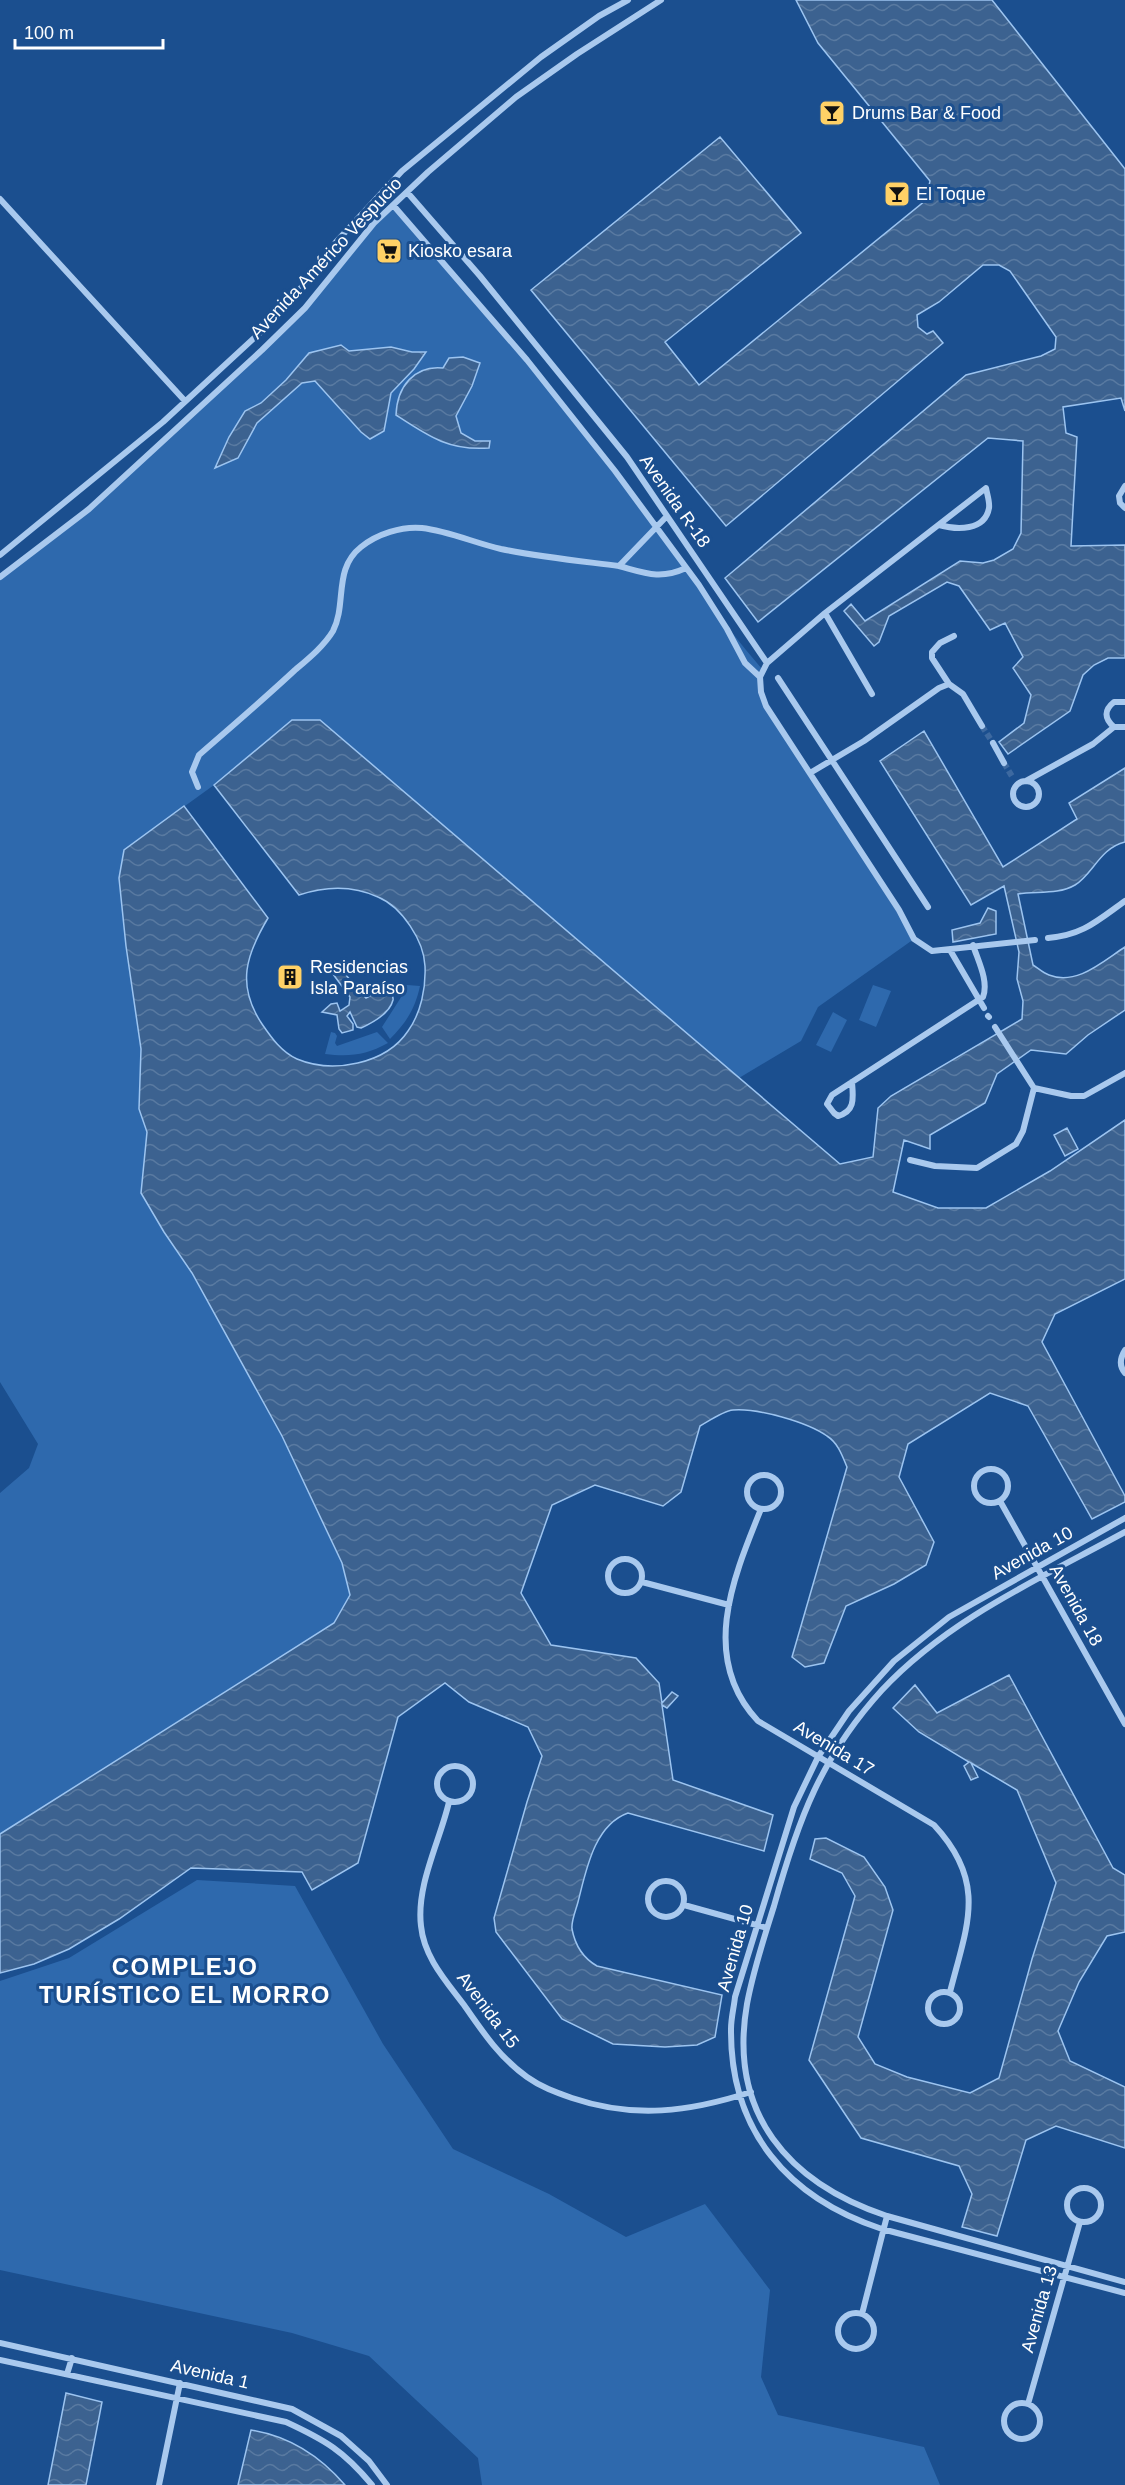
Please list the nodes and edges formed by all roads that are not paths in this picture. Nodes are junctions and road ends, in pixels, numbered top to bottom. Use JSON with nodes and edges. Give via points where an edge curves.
{"nodes":[{"id":1,"x":628,"y":0,"type":"edge"},
{"id":2,"x":661,"y":0,"type":"edge"},
{"id":3,"x":407,"y":192,"type":"junction"},
{"id":4,"x":0,"y":199,"type":"edge"},
{"id":5,"x":393,"y":206,"type":"junction"},
{"id":6,"x":186,"y":401,"type":"junction"},
{"id":7,"x":1125,"y":486,"type":"edge"},
{"id":8,"x":1125,"y":508,"type":"edge"},
{"id":9,"x":667,"y":516,"type":"junction"},
{"id":10,"x":939,"y":525,"type":"junction"},
{"id":11,"x":656,"y":527,"type":"junction"},
{"id":12,"x":0,"y":555,"type":"edge"},
{"id":13,"x":701,"y":564,"type":"junction"},
{"id":14,"x":619,"y":566,"type":"junction"},
{"id":15,"x":688,"y":570,"type":"junction"},
{"id":16,"x":0,"y":577,"type":"edge"},
{"id":17,"x":825,"y":613,"type":"junction"},
{"id":18,"x":954,"y":636,"type":"dead end"},
{"id":19,"x":766,"y":663,"type":"junction"},
{"id":20,"x":760,"y":677,"type":"junction"},
{"id":21,"x":778,"y":678,"type":"dead end"},
{"id":22,"x":949,"y":684,"type":"junction"},
{"id":23,"x":872,"y":694,"type":"dead end"},
{"id":24,"x":1125,"y":702,"type":"edge"},
{"id":25,"x":982,"y":726,"type":"tunnel mouth"},
{"id":26,"x":1114,"y":727,"type":"junction"},
{"id":27,"x":1125,"y":727,"type":"edge"},
{"id":28,"x":993,"y":743,"type":"tunnel mouth"},
{"id":29,"x":832,"y":760,"type":"junction"},
{"id":30,"x":1004,"y":763,"type":"tunnel mouth"},
{"id":31,"x":810,"y":773,"type":"junction"},
{"id":32,"x":1026,"y":781,"type":"junction"},
{"id":33,"x":198,"y":787,"type":"dead end"},
{"id":34,"x":1125,"y":901,"type":"edge"},
{"id":35,"x":927,"y":907,"type":"dead end"},
{"id":36,"x":1048,"y":938,"type":"dead end"},
{"id":37,"x":1032,"y":940,"type":"dead end"},
{"id":38,"x":973,"y":945,"type":"junction"},
{"id":39,"x":950,"y":950,"type":"junction"},
{"id":40,"x":979,"y":1000,"type":"junction"},
{"id":41,"x":984,"y":1008,"type":"dead end"},
{"id":42,"x":996,"y":1029,"type":"dead end"},
{"id":43,"x":1125,"y":1073,"type":"edge"},
{"id":44,"x":852,"y":1082,"type":"junction"},
{"id":45,"x":1034,"y":1088,"type":"junction"},
{"id":46,"x":910,"y":1160,"type":"dead end"},
{"id":47,"x":1125,"y":1350,"type":"edge"},
{"id":48,"x":1125,"y":1373,"type":"edge"},
{"id":49,"x":1000,"y":1501,"type":"junction"},
{"id":50,"x":761,"y":1509,"type":"junction"},
{"id":51,"x":1122,"y":1520,"type":"edge"},
{"id":52,"x":1125,"y":1532,"type":"edge"},
{"id":53,"x":1038,"y":1567,"type":"junction"},
{"id":54,"x":1043,"y":1577,"type":"junction"},
{"id":55,"x":642,"y":1582,"type":"junction"},
{"id":56,"x":729,"y":1605,"type":"junction"},
{"id":57,"x":873,"y":1683,"type":"junction"},
{"id":58,"x":882,"y":1691,"type":"junction"},
{"id":59,"x":1125,"y":1724,"type":"edge"},
{"id":60,"x":818,"y":1757,"type":"junction"},
{"id":61,"x":828,"y":1762,"type":"junction"},
{"id":62,"x":449,"y":1802,"type":"junction"},
{"id":63,"x":783,"y":1839,"type":"junction"},
{"id":64,"x":792,"y":1843,"type":"junction"},
{"id":65,"x":684,"y":1905,"type":"junction"},
{"id":66,"x":757,"y":1925,"type":"junction"},
{"id":67,"x":767,"y":1928,"type":"junction"},
{"id":68,"x":950,"y":1992,"type":"junction"},
{"id":69,"x":731,"y":2026,"type":"junction"},
{"id":70,"x":744,"y":2028,"type":"junction"},
{"id":71,"x":751,"y":2092,"type":"junction"},
{"id":72,"x":739,"y":2096,"type":"junction"},
{"id":73,"x":811,"y":2179,"type":"junction"},
{"id":74,"x":803,"y":2188,"type":"junction"},
{"id":75,"x":887,"y":2216,"type":"junction"},
{"id":76,"x":1080,"y":2222,"type":"junction"},
{"id":77,"x":882,"y":2229,"type":"junction"},
{"id":78,"x":974,"y":2240,"type":"junction"},
{"id":79,"x":971,"y":2253,"type":"junction"},
{"id":80,"x":1067,"y":2266,"type":"junction"},
{"id":81,"x":1064,"y":2276,"type":"junction"},
{"id":82,"x":1125,"y":2282,"type":"edge"},
{"id":83,"x":1125,"y":2293,"type":"edge"},
{"id":84,"x":862,"y":2314,"type":"junction"},
{"id":85,"x":0,"y":2343,"type":"edge"},
{"id":86,"x":72,"y":2358,"type":"junction"},
{"id":87,"x":0,"y":2360,"type":"edge"},
{"id":88,"x":68,"y":2374,"type":"junction"},
{"id":89,"x":180,"y":2383,"type":"junction"},
{"id":90,"x":176,"y":2397,"type":"junction"},
{"id":91,"x":1028,"y":2404,"type":"junction"},
{"id":92,"x":324,"y":2425,"type":"junction"},
{"id":93,"x":317,"y":2436,"type":"junction"},
{"id":94,"x":159,"y":2485,"type":"edge"},
{"id":95,"x":372,"y":2485,"type":"edge"},
{"id":96,"x":387,"y":2485,"type":"edge"}],
"edges":[{"from":1,"to":6,"type":"street","name":"Avenida Américo Vespucio","via":[[541,57],[402,171],[336,242],[288,305]]},
{"from":2,"to":3,"type":"street","name":"Avenida Américo Vespucio","via":[[516,97]]},
{"from":3,"to":5,"type":"street","name":"Avenida Américo Vespucio"},
{"from":3,"to":9,"type":"street","name":"Avenida R-18","via":[[587,407]]},
{"from":4,"to":6,"type":"street"},
{"from":5,"to":11,"type":"street","name":"Avenida R-18","via":[[526,360]]},
{"from":5,"to":16,"type":"street","name":"Avenida Américo Vespucio","via":[[374,223],[305,309],[262,350],[97,502]]},
{"from":6,"to":12,"type":"street","name":"Avenida Américo Vespucio"},
{"from":7,"to":8,"type":"street","via":[[1119,496]]},
{"from":9,"to":11,"type":"street"},
{"from":9,"to":13,"type":"street","name":"Avenida R-18"},
{"from":10,"to":10,"type":"street","via":[[967,502],[986,488],[990,506],[985,520],[973,527]]},
{"from":10,"to":17,"type":"street"},
{"from":11,"to":14,"type":"street"},
{"from":11,"to":15,"type":"street","name":"Avenida R-18"},
{"from":13,"to":15,"type":"street","name":"Avenida R-18"},
{"from":13,"to":19,"type":"street"},
{"from":14,"to":15,"type":"street","via":[[661,576]]},
{"from":14,"to":33,"type":"street","via":[[502,549],[421,528],[378,537],[348,561],[332,632],[199,755],[192,772]]},
{"from":15,"to":20,"type":"street","via":[[745,663]]},
{"from":17,"to":19,"type":"street"},
{"from":17,"to":23,"type":"street"},
{"from":18,"to":22,"type":"street","via":[[932,652]]},
{"from":19,"to":20,"type":"street"},
{"from":20,"to":31,"type":"street","via":[[766,706]]},
{"from":21,"to":29,"type":"street"},
{"from":22,"to":25,"type":"street","via":[[963,694]]},
{"from":22,"to":29,"type":"street"},
{"from":24,"to":26,"type":"street","via":[[1114,702],[1108,707],[1108,722]]},
{"from":26,"to":27,"type":"street"},
{"from":26,"to":32,"type":"street","via":[[1093,744]]},
{"from":28,"to":30,"type":"street"},
{"from":29,"to":31,"type":"street"},
{"from":29,"to":35,"type":"street"},
{"from":31,"to":39,"type":"street","via":[[914,939],[932,951]]},
{"from":32,"to":32,"type":"street","via":[[1039,792],[1039,797],[1026,806],[1016,802],[1013,790],[1015,781]]},
{"from":34,"to":36,"type":"street","via":[[1088,928],[1071,936]]},
{"from":37,"to":38,"type":"street"},
{"from":38,"to":39,"type":"street"},
{"from":38,"to":40,"type":"street","via":[[985,989]]},
{"from":39,"to":40,"type":"street"},
{"from":40,"to":41,"type":"street"},
{"from":40,"to":44,"type":"street"},
{"from":42,"to":45,"type":"street"},
{"from":43,"to":45,"type":"street","via":[[1084,1096]]},
{"from":44,"to":44,"type":"street","via":[[828,1100],[829,1108],[838,1116],[853,1104]]},
{"from":45,"to":46,"type":"street","via":[[1016,1144],[977,1168]]},
{"from":47,"to":48,"type":"street","via":[[1121,1365]]},
{"from":49,"to":49,"type":"street","via":[[1008,1491],[1007,1477],[996,1469],[983,1470],[975,1481],[976,1494],[987,1503]]},
{"from":49,"to":53,"type":"street","name":"Avenida 18"},
{"from":50,"to":50,"type":"street","name":"Avenida 17","via":[[774,1506],[782,1495],[779,1482],[768,1475],[755,1478],[747,1489],[750,1502]]},
{"from":50,"to":56,"type":"street","name":"Avenida 17"},
{"from":51,"to":52,"type":"street"},
{"from":51,"to":53,"type":"street","name":"Avenida 10"},
{"from":52,"to":54,"type":"street","name":"Avenida 10"},
{"from":53,"to":54,"type":"street","name":"Avenida 18"},
{"from":53,"to":57,"type":"street","name":"Avenida 10","via":[[949,1617]]},
{"from":54,"to":58,"type":"street","name":"Avenida 10","via":[[928,1646]]},
{"from":54,"to":59,"type":"street","name":"Avenida 18"},
{"from":55,"to":55,"type":"street","via":[[640,1569],[630,1560],[617,1561],[609,1571],[610,1584],[620,1593],[633,1592]]},
{"from":55,"to":56,"type":"street"},
{"from":56,"to":60,"type":"street","name":"Avenida 17","via":[[725,1654],[741,1698],[758,1720]]},
{"from":57,"to":58,"type":"street"},
{"from":57,"to":60,"type":"street","name":"Avenida 10"},
{"from":58,"to":61,"type":"street","name":"Avenida 10"},
{"from":60,"to":61,"type":"street","name":"Avenida 17"},
{"from":60,"to":63,"type":"street","name":"Avenida 10"},
{"from":61,"to":64,"type":"street","name":"Avenida 10"},
{"from":61,"to":68,"type":"street","name":"Avenida 17","via":[[934,1825],[961,1863],[969,1887],[969,1910]]},
{"from":62,"to":62,"type":"street","via":[[440,1796],[438,1776],[455,1765],[465,1768],[472,1776],[469,1796]]},
{"from":62,"to":72,"type":"street","name":"Avenida 15","via":[[423,1895],[423,1941],[492,2045],[545,2089],[601,2107],[645,2112]]},
{"from":63,"to":64,"type":"street"},
{"from":63,"to":66,"type":"street","name":"Avenida 10"},
{"from":64,"to":67,"type":"street","name":"Avenida 10"},
{"from":65,"to":65,"type":"street","via":[[683,1891],[672,1882],[658,1883],[649,1893],[650,1907],[660,1916],[675,1915]]},
{"from":65,"to":66,"type":"street"},
{"from":66,"to":67,"type":"street"},
{"from":66,"to":69,"type":"street","name":"Avenida 10","via":[[735,1997]]},
{"from":67,"to":70,"type":"street","name":"Avenida 10"},
{"from":68,"to":68,"type":"street","name":"Avenida 17","via":[[937,1993],[928,2003],[929,2015],[939,2024],[951,2023],[960,2013],[959,2001]]},
{"from":69,"to":70,"type":"street"},
{"from":69,"to":72,"type":"street","name":"Avenida 10"},
{"from":70,"to":71,"type":"street","name":"Avenida 10","via":[[744,2056]]},
{"from":71,"to":72,"type":"street","name":"Avenida 15"},
{"from":71,"to":73,"type":"street","name":"Avenida 10","via":[[765,2127],[780,2150]]},
{"from":72,"to":74,"type":"street","name":"Avenida 10","via":[[764,2148]]},
{"from":73,"to":74,"type":"street"},
{"from":73,"to":75,"type":"street","name":"Avenida 10","via":[[847,2201]]},
{"from":74,"to":77,"type":"street","name":"Avenida 10","via":[[846,2216]]},
{"from":75,"to":77,"type":"street"},
{"from":75,"to":78,"type":"street","name":"Avenida 10"},
{"from":76,"to":76,"type":"street","via":[[1089,2222],[1101,2210],[1101,2200],[1089,2188],[1072,2192],[1068,2200],[1072,2217]]},
{"from":76,"to":80,"type":"street","name":"Avenida 13"},
{"from":77,"to":79,"type":"street","name":"Avenida 10"},
{"from":77,"to":84,"type":"street"},
{"from":78,"to":79,"type":"street"},
{"from":78,"to":80,"type":"street","name":"Avenida 10"},
{"from":79,"to":81,"type":"street","name":"Avenida 10"},
{"from":80,"to":81,"type":"street","name":"Avenida 13"},
{"from":80,"to":82,"type":"street","name":"Avenida 10"},
{"from":81,"to":83,"type":"street","name":"Avenida 10"},
{"from":81,"to":91,"type":"street","name":"Avenida 13"},
{"from":84,"to":84,"type":"street","via":[[844,2318],[839,2326],[838,2335],[850,2349],[868,2345],[873,2337],[874,2328]]},
{"from":85,"to":86,"type":"street","name":"Avenida 1"},
{"from":86,"to":88,"type":"street"},
{"from":86,"to":89,"type":"street","name":"Avenida 1"},
{"from":87,"to":88,"type":"street","name":"Avenida 1"},
{"from":88,"to":90,"type":"street","name":"Avenida 1"},
{"from":89,"to":90,"type":"street"},
{"from":89,"to":92,"type":"street","name":"Avenida 1","via":[[292,2409]]},
{"from":90,"to":93,"type":"street","name":"Avenida 1","via":[[286,2421]]},
{"from":90,"to":94,"type":"street"},
{"from":91,"to":91,"type":"street","via":[[1040,2419],[1038,2429],[1031,2437],[1012,2436],[1005,2428],[1004,2418],[1017,2403]]},
{"from":92,"to":93,"type":"street"},
{"from":92,"to":96,"type":"street","name":"Avenida 1","via":[[369,2461]]},
{"from":93,"to":95,"type":"street","name":"Avenida 1","via":[[340,2452]]}]}
